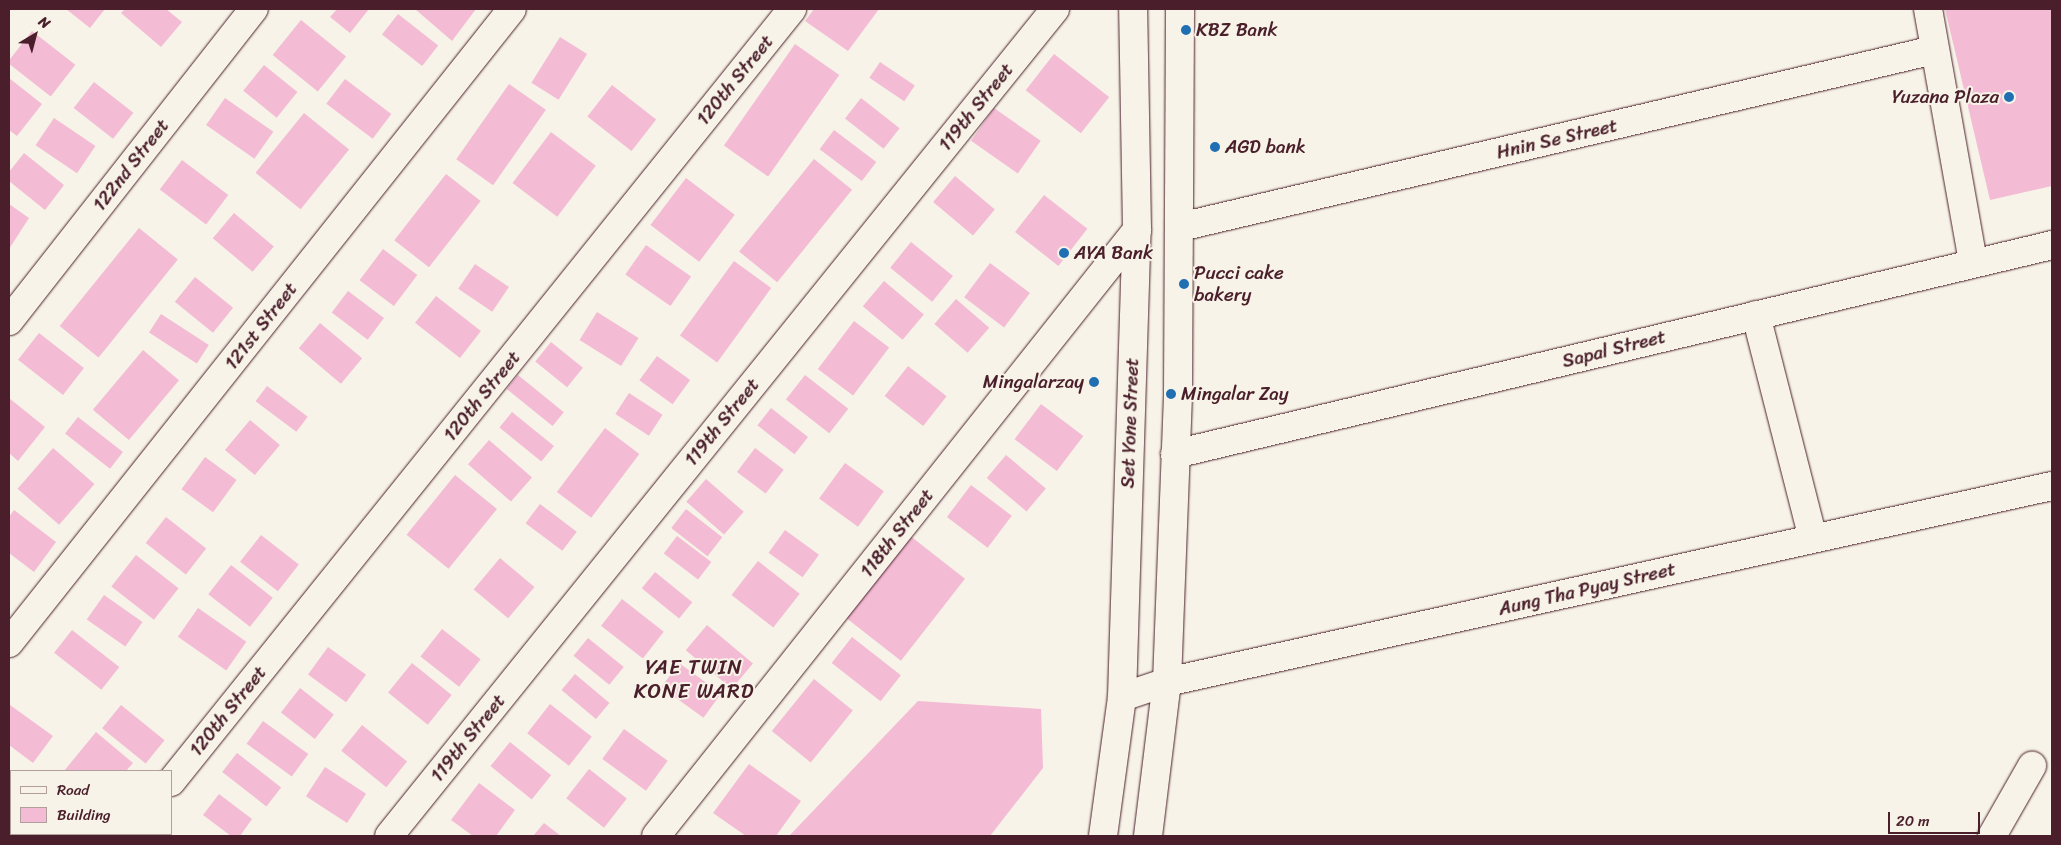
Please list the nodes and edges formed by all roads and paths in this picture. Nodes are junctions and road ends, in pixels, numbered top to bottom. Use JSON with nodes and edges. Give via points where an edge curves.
{"nodes":[{"id":1,"x":254,"y":9,"type":"edge"},
{"id":2,"x":512,"y":9,"type":"edge"},
{"id":3,"x":792,"y":9,"type":"edge"},
{"id":4,"x":1056,"y":9,"type":"edge"},
{"id":5,"x":1133,"y":9,"type":"edge"},
{"id":6,"x":1180,"y":9,"type":"edge"},
{"id":7,"x":1928,"y":9,"type":"edge"},
{"id":8,"x":1934,"y":50,"type":"junction"},
{"id":9,"x":1180,"y":227,"type":"junction"},
{"id":10,"x":1137,"y":230,"type":"junction"},
{"id":11,"x":2052,"y":245,"type":"edge"},
{"id":12,"x":1973,"y":262,"type":"junction"},
{"id":13,"x":1756,"y":315,"type":"junction"},
{"id":14,"x":9,"y":321,"type":"edge"},
{"id":15,"x":1175,"y":454,"type":"junction"},
{"id":16,"x":2052,"y":486,"type":"edge"},
{"id":17,"x":1813,"y":538,"type":"junction"},
{"id":18,"x":9,"y":643,"type":"edge"},
{"id":19,"x":1167,"y":682,"type":"junction"},
{"id":20,"x":1122,"y":697,"type":"junction"},
{"id":21,"x":2032,"y":766,"type":"dead end"},
{"id":22,"x":172,"y":781,"type":"edge"},
{"id":23,"x":389,"y":836,"type":"edge"},
{"id":24,"x":656,"y":836,"type":"edge"},
{"id":25,"x":1103,"y":836,"type":"edge"},
{"id":26,"x":1148,"y":836,"type":"edge"},
{"id":27,"x":1992,"y":836,"type":"edge"}],
"edges":[{"from":1,"to":14,"type":"street","name":"122nd Street"},
{"from":2,"to":18,"type":"street","name":"121st Street"},
{"from":3,"to":22,"type":"street","name":"120th Street"},
{"from":4,"to":23,"type":"street","name":"119th Street"},
{"from":5,"to":10,"type":"street","name":"Set Yone Street"},
{"from":6,"to":9,"type":"street"},
{"from":7,"to":8,"type":"street"},
{"from":8,"to":9,"type":"street","name":"Hnin Se Street"},
{"from":8,"to":12,"type":"street"},
{"from":9,"to":15,"type":"street"},
{"from":10,"to":20,"type":"street","name":"Set Yone Street"},
{"from":10,"to":24,"type":"street","name":"118th Street"},
{"from":11,"to":12,"type":"street","name":"Sapal Street"},
{"from":12,"to":13,"type":"street","name":"Sapal Street"},
{"from":13,"to":15,"type":"street","name":"Sapal Street"},
{"from":13,"to":17,"type":"street"},
{"from":15,"to":19,"type":"street"},
{"from":16,"to":17,"type":"street","name":"Aung Tha Pyay Street"},
{"from":17,"to":19,"type":"street","name":"Aung Tha Pyay Street"},
{"from":19,"to":20,"type":"street","name":"Aung Tha Pyay Street"},
{"from":19,"to":26,"type":"street"},
{"from":20,"to":25,"type":"street","name":"Set Yone Street"},
{"from":21,"to":27,"type":"street"}]}
